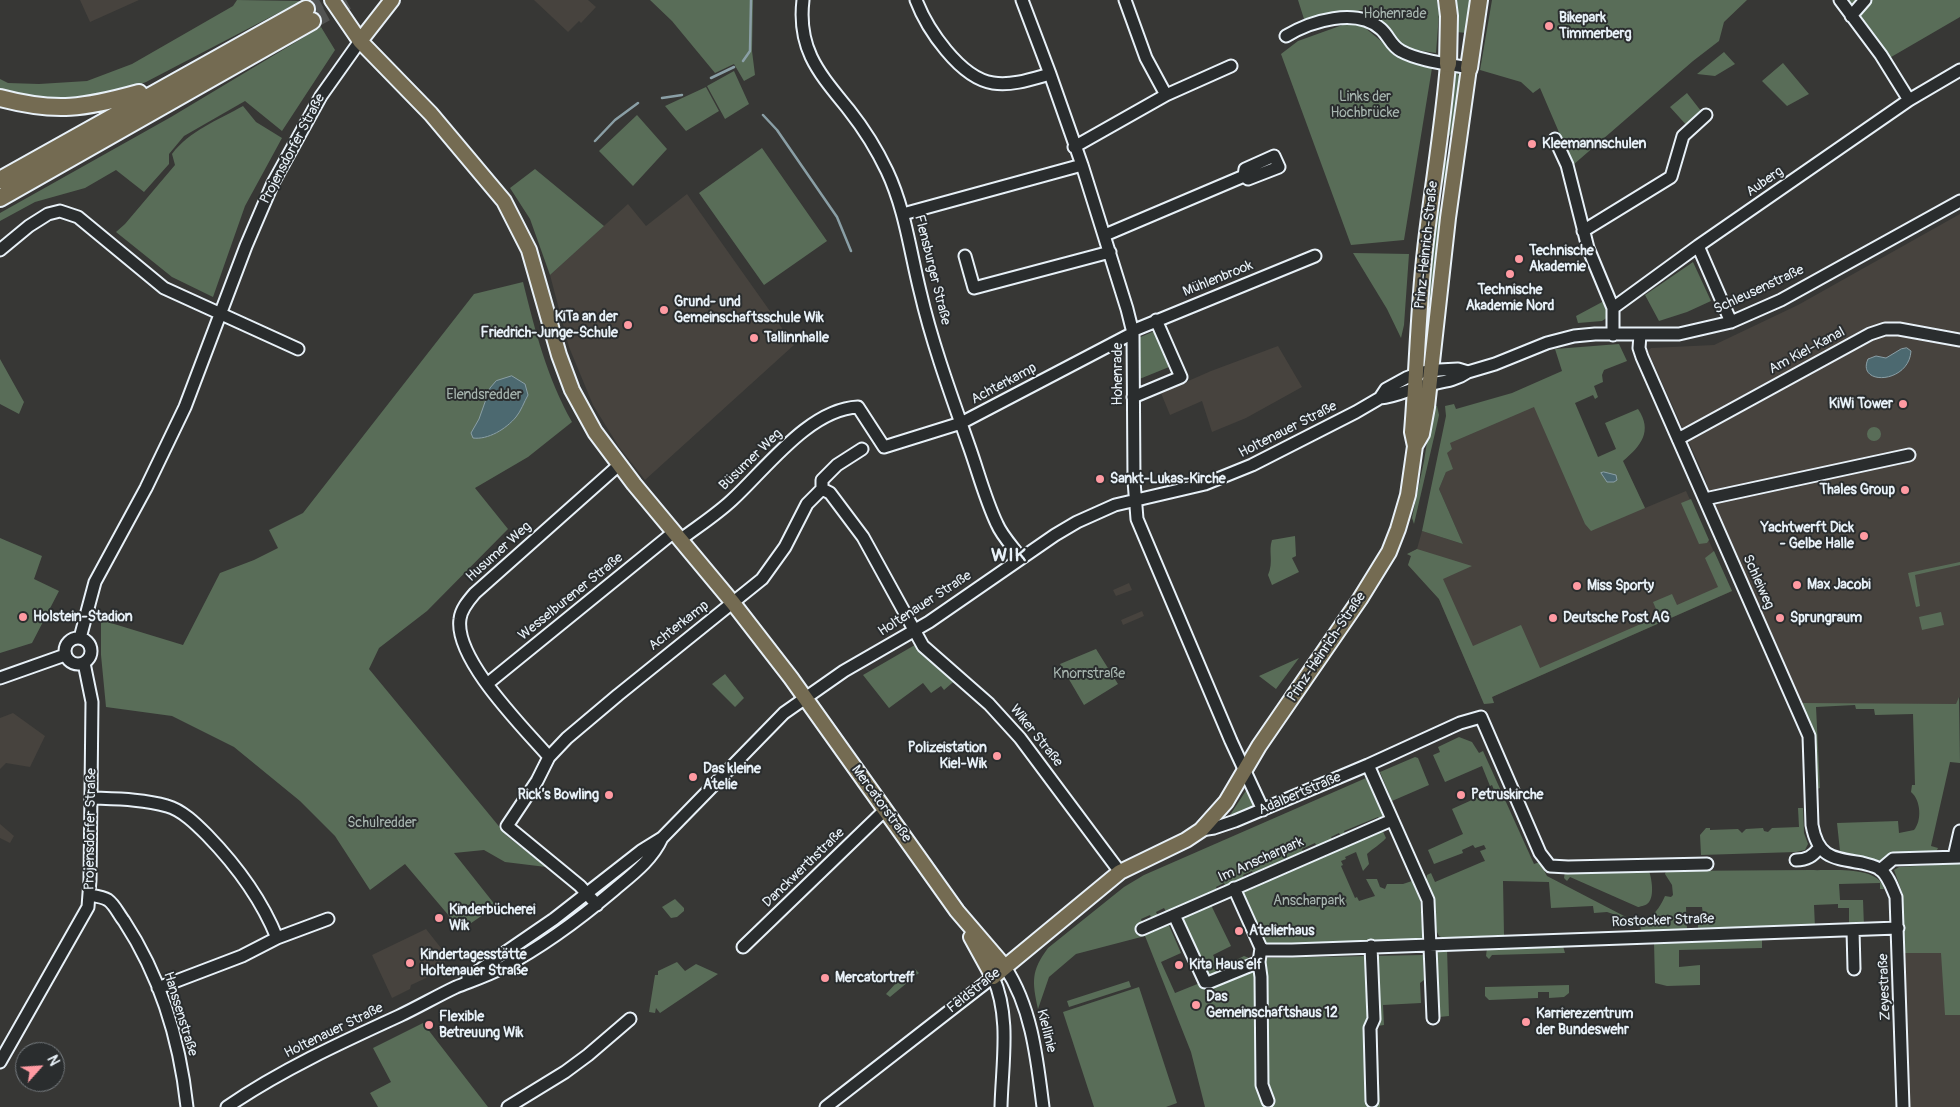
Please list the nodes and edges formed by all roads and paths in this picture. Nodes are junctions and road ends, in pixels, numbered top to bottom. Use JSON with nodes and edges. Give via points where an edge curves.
{"nodes":[{"id":1,"x":332,"y":0,"type":"edge"},
{"id":2,"x":392,"y":0,"type":"edge"},
{"id":3,"x":803,"y":0,"type":"edge"},
{"id":4,"x":916,"y":0,"type":"edge"},
{"id":5,"x":1022,"y":0,"type":"edge"},
{"id":6,"x":1125,"y":0,"type":"edge"},
{"id":7,"x":1447,"y":0,"type":"edge"},
{"id":8,"x":1479,"y":0,"type":"edge"},
{"id":9,"x":1840,"y":0,"type":"edge"},
{"id":10,"x":1864,"y":0,"type":"edge"},
{"id":11,"x":1852,"y":16,"type":"junction"},
{"id":12,"x":1286,"y":36,"type":"dead end"},
{"id":13,"x":360,"y":41,"type":"junction"},
{"id":14,"x":1448,"y":64,"type":"junction"},
{"id":15,"x":1231,"y":66,"type":"dead end"},
{"id":16,"x":1469,"y":68,"type":"junction"},
{"id":17,"x":1960,"y":70,"type":"edge"},
{"id":18,"x":1050,"y":74,"type":"junction"},
{"id":19,"x":168,"y":85,"type":"junction"},
{"id":20,"x":1166,"y":95,"type":"junction"},
{"id":21,"x":0,"y":98,"type":"edge"},
{"id":22,"x":1909,"y":100,"type":"junction"},
{"id":23,"x":1706,"y":115,"type":"dead end"},
{"id":24,"x":1440,"y":134,"type":"junction"},
{"id":25,"x":1459,"y":137,"type":"junction"},
{"id":26,"x":1555,"y":140,"type":"dead end"},
{"id":27,"x":1074,"y":147,"type":"junction"},
{"id":28,"x":1082,"y":165,"type":"junction"},
{"id":29,"x":1244,"y":176,"type":"dead end"},
{"id":30,"x":1,"y":193,"type":"edge"},
{"id":31,"x":1960,"y":201,"type":"edge"},
{"id":32,"x":903,"y":214,"type":"junction"},
{"id":33,"x":1583,"y":231,"type":"junction"},
{"id":34,"x":1105,"y":235,"type":"junction"},
{"id":35,"x":1698,"y":246,"type":"junction"},
{"id":36,"x":0,"y":250,"type":"edge"},
{"id":37,"x":1110,"y":252,"type":"junction"},
{"id":38,"x":965,"y":256,"type":"dead end"},
{"id":39,"x":1315,"y":256,"type":"dead end"},
{"id":40,"x":1613,"y":308,"type":"junction"},
{"id":41,"x":221,"y":314,"type":"junction"},
{"id":42,"x":1156,"y":320,"type":"junction"},
{"id":43,"x":1731,"y":322,"type":"junction"},
{"id":44,"x":1132,"y":332,"type":"junction"},
{"id":45,"x":1640,"y":334,"type":"junction"},
{"id":46,"x":1613,"y":335,"type":"junction"},
{"id":47,"x":1960,"y":340,"type":"edge"},
{"id":48,"x":298,"y":349,"type":"dead end"},
{"id":49,"x":1415,"y":374,"type":"junction"},
{"id":50,"x":1430,"y":378,"type":"junction"},
{"id":51,"x":1415,"y":389,"type":"junction"},
{"id":52,"x":1133,"y":397,"type":"junction"},
{"id":53,"x":1380,"y":398,"type":"junction"},
{"id":54,"x":961,"y":423,"type":"junction"},
{"id":55,"x":1678,"y":439,"type":"junction"},
{"id":56,"x":1415,"y":446,"type":"junction"},
{"id":57,"x":884,"y":447,"type":"joint"},
{"id":58,"x":862,"y":449,"type":"dead end"},
{"id":59,"x":1909,"y":454,"type":"dead end"},
{"id":60,"x":619,"y":464,"type":"junction"},
{"id":61,"x":822,"y":489,"type":"junction"},
{"id":62,"x":1705,"y":499,"type":"junction"},
{"id":63,"x":1135,"y":500,"type":"junction"},
{"id":64,"x":677,"y":536,"type":"junction"},
{"id":65,"x":1020,"y":558,"type":"junction"},
{"id":66,"x":733,"y":603,"type":"junction"},
{"id":67,"x":914,"y":631,"type":"junction"},
{"id":68,"x":80,"y":638,"type":"junction"},
{"id":69,"x":65,"y":655,"type":"junction"},
{"id":70,"x":84,"y":663,"type":"junction"},
{"id":71,"x":0,"y":678,"type":"edge"},
{"id":72,"x":487,"y":684,"type":"junction"},
{"id":73,"x":805,"y":698,"type":"junction"},
{"id":74,"x":549,"y":757,"type":"junction"},
{"id":75,"x":1368,"y":765,"type":"junction"},
{"id":76,"x":1245,"y":771,"type":"junction"},
{"id":77,"x":91,"y":798,"type":"junction"},
{"id":78,"x":885,"y":810,"type":"junction"},
{"id":79,"x":1263,"y":810,"type":"junction"},
{"id":80,"x":1392,"y":820,"type":"junction"},
{"id":81,"x":1201,"y":830,"type":"junction"},
{"id":82,"x":1960,"y":830,"type":"edge"},
{"id":83,"x":662,"y":838,"type":"junction"},
{"id":84,"x":1819,"y":848,"type":"junction"},
{"id":85,"x":1957,"y":857,"type":"edge"},
{"id":86,"x":1796,"y":860,"type":"dead end"},
{"id":87,"x":1707,"y":864,"type":"dead end"},
{"id":88,"x":1880,"y":870,"type":"junction"},
{"id":89,"x":1120,"y":872,"type":"junction"},
{"id":90,"x":1234,"y":888,"type":"junction"},
{"id":91,"x":588,"y":893,"type":"junction"},
{"id":92,"x":90,"y":895,"type":"junction"},
{"id":93,"x":597,"y":905,"type":"junction"},
{"id":94,"x":957,"y":911,"type":"junction"},
{"id":95,"x":1174,"y":915,"type":"junction"},
{"id":96,"x":328,"y":919,"type":"dead end"},
{"id":97,"x":1898,"y":928,"type":"junction"},
{"id":98,"x":1142,"y":929,"type":"dead end"},
{"id":99,"x":1853,"y":930,"type":"junction"},
{"id":100,"x":277,"y":938,"type":"junction"},
{"id":101,"x":1430,"y":944,"type":"junction"},
{"id":102,"x":1371,"y":946,"type":"junction"},
{"id":103,"x":743,"y":948,"type":"dead end"},
{"id":104,"x":1261,"y":948,"type":"junction"},
{"id":105,"x":1259,"y":962,"type":"junction"},
{"id":106,"x":1005,"y":967,"type":"junction"},
{"id":107,"x":1854,"y":969,"type":"dead end"},
{"id":108,"x":993,"y":977,"type":"junction"},
{"id":109,"x":457,"y":987,"type":"junction"},
{"id":110,"x":158,"y":988,"type":"junction"},
{"id":111,"x":630,"y":1018,"type":"dead end"},
{"id":112,"x":1433,"y":1018,"type":"dead end"},
{"id":113,"x":0,"y":1062,"type":"edge"},
{"id":114,"x":1268,"y":1101,"type":"dead end"},
{"id":115,"x":1372,"y":1101,"type":"dead end"},
{"id":116,"x":187,"y":1107,"type":"edge"},
{"id":117,"x":228,"y":1107,"type":"edge"},
{"id":118,"x":508,"y":1107,"type":"edge"},
{"id":119,"x":826,"y":1107,"type":"edge"},
{"id":120,"x":1001,"y":1107,"type":"edge"},
{"id":121,"x":1043,"y":1107,"type":"edge"},
{"id":122,"x":1903,"y":1107,"type":"edge"}],
"edges":[{"from":1,"to":13,"type":"main road"},
{"from":2,"to":13,"type":"main road","name":"Projensdorfer Straße"},
{"from":3,"to":32,"type":"street","name":"Flensburger Straße","via":[[803,35],[810,57],[869,139],[887,171]]},
{"from":4,"to":18,"type":"street","via":[[943,46],[979,80],[1008,84]]},
{"from":5,"to":18,"type":"street","name":"Hohenrade"},
{"from":6,"to":20,"type":"street","via":[[1146,58]]},
{"from":7,"to":14,"type":"highway"},
{"from":8,"to":16,"type":"highway"},
{"from":9,"to":11,"type":"street"},
{"from":10,"to":11,"type":"street"},
{"from":11,"to":22,"type":"street"},
{"from":12,"to":14,"type":"street","via":[[1341,17],[1361,18],[1382,29],[1402,52]]},
{"from":13,"to":41,"type":"street","name":"Projensdorfer Straße","via":[[321,96],[282,166],[260,212]]},
{"from":13,"to":60,"type":"main road","via":[[426,108],[504,201],[529,250],[572,390],[595,432]]},
{"from":14,"to":16,"type":"street"},
{"from":14,"to":24,"type":"main road","name":"Prinz-Heinrich-Straße"},
{"from":15,"to":20,"type":"street"},
{"from":16,"to":25,"type":"main road","name":"Prinz-Heinrich-Straße"},
{"from":17,"to":22,"type":"street","name":"Auberg"},
{"from":18,"to":27,"type":"street","name":"Hohenrade"},
{"from":19,"to":21,"type":"highway","via":[[102,104],[73,108],[27,105]]},
{"from":19,"to":30,"type":"highway"},
{"from":19,"to":30,"type":"highway","via":[[309,15]]},
{"from":20,"to":27,"type":"street"},
{"from":22,"to":35,"type":"street","name":"Auberg"},
{"from":23,"to":33,"type":"street","via":[[1683,136],[1671,177]]},
{"from":24,"to":25,"type":"street","via":[[1447,144]]},
{"from":24,"to":49,"type":"main road","name":"Prinz-Heinrich-Straße","via":[[1425,250]]},
{"from":25,"to":50,"type":"main road","name":"Prinz-Heinrich-Straße"},
{"from":26,"to":33,"type":"street","via":[[1567,165]]},
{"from":27,"to":28,"type":"street","name":"Hohenrade"},
{"from":28,"to":32,"type":"street"},
{"from":28,"to":34,"type":"street","name":"Hohenrade"},
{"from":29,"to":34,"type":"street"},
{"from":31,"to":43,"type":"street","name":"Schleusenstraße","via":[[1781,300]]},
{"from":32,"to":54,"type":"street","name":"Flensburger Straße","via":[[925,312]]},
{"from":33,"to":40,"type":"street","via":[[1594,267]]},
{"from":34,"to":37,"type":"street","name":"Hohenrade"},
{"from":35,"to":40,"type":"street","name":"Auberg"},
{"from":35,"to":43,"type":"street"},
{"from":36,"to":41,"type":"street","via":[[29,226],[48,214],[60,211],[78,217],[164,288]]},
{"from":37,"to":38,"type":"street","via":[[974,288]]},
{"from":37,"to":44,"type":"street","name":"Hohenrade"},
{"from":39,"to":42,"type":"street","name":"Mühlenbrook"},
{"from":40,"to":46,"type":"street"},
{"from":41,"to":48,"type":"street"},
{"from":41,"to":68,"type":"street","name":"Projensdorfer Straße","via":[[164,451],[95,582]]},
{"from":42,"to":44,"type":"street","name":"Mühlenbrook"},
{"from":42,"to":52,"type":"street","via":[[1181,377]]},
{"from":43,"to":45,"type":"street","name":"Schleusenstraße","via":[[1679,334]]},
{"from":44,"to":52,"type":"street","name":"Hohenrade"},
{"from":44,"to":54,"type":"street","name":"Achterkamp"},
{"from":45,"to":46,"type":"street","name":"Schleusenstraße"},
{"from":45,"to":55,"type":"street","name":"Schleiweg","via":[[1639,348]]},
{"from":46,"to":50,"type":"street","name":"Schleusenstraße","via":[[1582,335],[1558,340],[1468,372],[1460,378]]},
{"from":47,"to":55,"type":"street","name":"Am Kiel-Kanal","via":[[1898,329],[1870,334]]},
{"from":49,"to":50,"type":"street","name":"Holtenauer Straße"},
{"from":49,"to":51,"type":"main road","name":"Prinz-Heinrich-Straße"},
{"from":49,"to":53,"type":"street","name":"Holtenauer Straße","via":[[1386,389]]},
{"from":50,"to":51,"type":"street","name":"Holtenauer Straße"},
{"from":50,"to":56,"type":"main road","name":"Prinz-Heinrich-Straße","via":[[1422,434]]},
{"from":51,"to":53,"type":"street","name":"Holtenauer Straße"},
{"from":51,"to":56,"type":"main road","name":"Prinz-Heinrich-Straße","via":[[1412,432]]},
{"from":52,"to":63,"type":"street","name":"Hohenrade"},
{"from":53,"to":63,"type":"street","name":"Holtenauer Straße","via":[[1272,456],[1227,476]]},
{"from":54,"to":57,"type":"street","name":"Achterkamp"},
{"from":54,"to":65,"type":"street","name":"Flensburger Straße","via":[[997,524]]},
{"from":55,"to":62,"type":"street","name":"Schleiweg"},
{"from":56,"to":76,"type":"main road","name":"Prinz-Heinrich-Straße","via":[[1404,509],[1389,552]]},
{"from":57,"to":64,"type":"street","name":"Büsumer Weg","via":[[858,407],[845,408],[798,436],[730,502]]},
{"from":58,"to":61,"type":"street","name":"Achterkamp","via":[[837,465],[822,480]]},
{"from":59,"to":62,"type":"street"},
{"from":60,"to":64,"type":"main road"},
{"from":60,"to":72,"type":"street","name":"Husumer Weg","via":[[467,602],[460,618],[464,646]]},
{"from":61,"to":66,"type":"street","name":"Achterkamp","via":[[807,504],[785,547],[762,579]]},
{"from":61,"to":67,"type":"street","name":"Wiker Straße","via":[[830,492],[863,537]]},
{"from":62,"to":84,"type":"street","name":"Schleiweg","via":[[1808,736],[1812,825]]},
{"from":63,"to":65,"type":"street","name":"Holtenauer Straße","via":[[1085,517]]},
{"from":63,"to":76,"type":"street","via":[[1137,519]]},
{"from":64,"to":66,"type":"main road"},
{"from":64,"to":72,"type":"street","name":"Wesselburener Straße"},
{"from":65,"to":67,"type":"street","name":"Holtenauer Straße"},
{"from":66,"to":73,"type":"main road"},
{"from":66,"to":74,"type":"street","name":"Achterkamp","via":[[618,695]]},
{"from":67,"to":73,"type":"street","name":"Holtenauer Straße","via":[[844,671]]},
{"from":67,"to":89,"type":"street","name":"Wiker Straße","via":[[923,646],[993,708],[1020,738]]},
{"from":68,"to":69,"type":"street","name":"Projensdorfer Straße","via":[[66,644]]},
{"from":68,"to":70,"type":"street","name":"Projensdorfer Straße","via":[[86,640],[91,650]]},
{"from":69,"to":70,"type":"street","via":[[72,664]]},
{"from":69,"to":71,"type":"street"},
{"from":70,"to":77,"type":"street","name":"Projensdorfer Straße","via":[[92,702]]},
{"from":72,"to":74,"type":"street","name":"Husumer Weg"},
{"from":73,"to":78,"type":"main road","name":"Mercatorstraße"},
{"from":73,"to":83,"type":"street","name":"Holtenauer Straße","via":[[764,732]]},
{"from":74,"to":91,"type":"street","name":"Achterkamp","via":[[507,826]]},
{"from":75,"to":79,"type":"street","name":"Adalbertstraße"},
{"from":75,"to":80,"type":"street"},
{"from":75,"to":87,"type":"street","name":"Adalbertstraße","via":[[1460,723],[1481,717],[1540,853],[1550,866]]},
{"from":76,"to":79,"type":"street"},
{"from":76,"to":81,"type":"main road","name":"Prinz-Heinrich-Straße","via":[[1226,802]]},
{"from":77,"to":92,"type":"street","name":"Projensdorfer Straße"},
{"from":77,"to":100,"type":"street","via":[[139,800],[168,806],[191,820],[233,863],[263,906]]},
{"from":78,"to":94,"type":"main road","name":"Mercatorstraße"},
{"from":78,"to":103,"type":"street","name":"Danckwerthstraße"},
{"from":79,"to":81,"type":"street","name":"Adalbertstraße"},
{"from":80,"to":90,"type":"street","name":"Im Anscharpark"},
{"from":80,"to":101,"type":"street","via":[[1428,900]]},
{"from":81,"to":89,"type":"main road","name":"Adalbertstraße"},
{"from":82,"to":85,"type":"street"},
{"from":83,"to":91,"type":"street","name":"Holtenauer Straße"},
{"from":83,"to":93,"type":"street","name":"Holtenauer Straße","via":[[648,860]]},
{"from":84,"to":86,"type":"street","via":[[1813,856]]},
{"from":84,"to":88,"type":"street","via":[[1833,858]]},
{"from":85,"to":88,"type":"street","via":[[1893,859]]},
{"from":88,"to":97,"type":"street","name":"Zeyestraße","via":[[1889,880],[1896,897]]},
{"from":89,"to":106,"type":"main road","name":"Feldstraße"},
{"from":90,"to":95,"type":"street","name":"Im Anscharpark"},
{"from":90,"to":104,"type":"street"},
{"from":91,"to":93,"type":"street"},
{"from":91,"to":109,"type":"street","name":"Holtenauer Straße"},
{"from":92,"to":110,"type":"street","name":"Hanssenstraße","via":[[111,902],[144,954]]},
{"from":92,"to":113,"type":"street","name":"Projensdorfer Straße","via":[[88,907]]},
{"from":93,"to":109,"type":"street","name":"Holtenauer Straße","via":[[502,968]]},
{"from":94,"to":106,"type":"main road","name":"Mercatorstraße"},
{"from":94,"to":108,"type":"main road","name":"Mercatorstraße"},
{"from":95,"to":98,"type":"street","name":"Im Anscharpark"},
{"from":95,"to":105,"type":"street","via":[[1205,982]]},
{"from":96,"to":100,"type":"street"},
{"from":97,"to":99,"type":"street","name":"Rostocker Straße"},
{"from":97,"to":122,"type":"street","name":"Zeyestraße"},
{"from":99,"to":101,"type":"street","name":"Rostocker Straße"},
{"from":99,"to":107,"type":"street"},
{"from":100,"to":110,"type":"street","via":[[242,956]]},
{"from":101,"to":102,"type":"street","name":"Rostocker Straße"},
{"from":101,"to":112,"type":"street"},
{"from":102,"to":104,"type":"street","name":"Rostocker Straße"},
{"from":102,"to":115,"type":"street","via":[[1374,1019],[1370,1028]]},
{"from":104,"to":105,"type":"street"},
{"from":105,"to":114,"type":"street","via":[[1262,1085]]},
{"from":106,"to":108,"type":"main road","name":"Feldstraße"},
{"from":106,"to":121,"type":"street","name":"Kiellinie","via":[[1022,996],[1037,1060]]},
{"from":108,"to":119,"type":"street","name":"Feldstraße"},
{"from":108,"to":120,"type":"street","via":[[1002,1000],[1004,1017]]},
{"from":109,"to":117,"type":"street","name":"Holtenauer Straße","via":[[309,1059],[260,1085]]},
{"from":110,"to":116,"type":"street","name":"Hanssenstraße","via":[[174,1036]]},
{"from":111,"to":118,"type":"street","via":[[572,1067]]}]}
